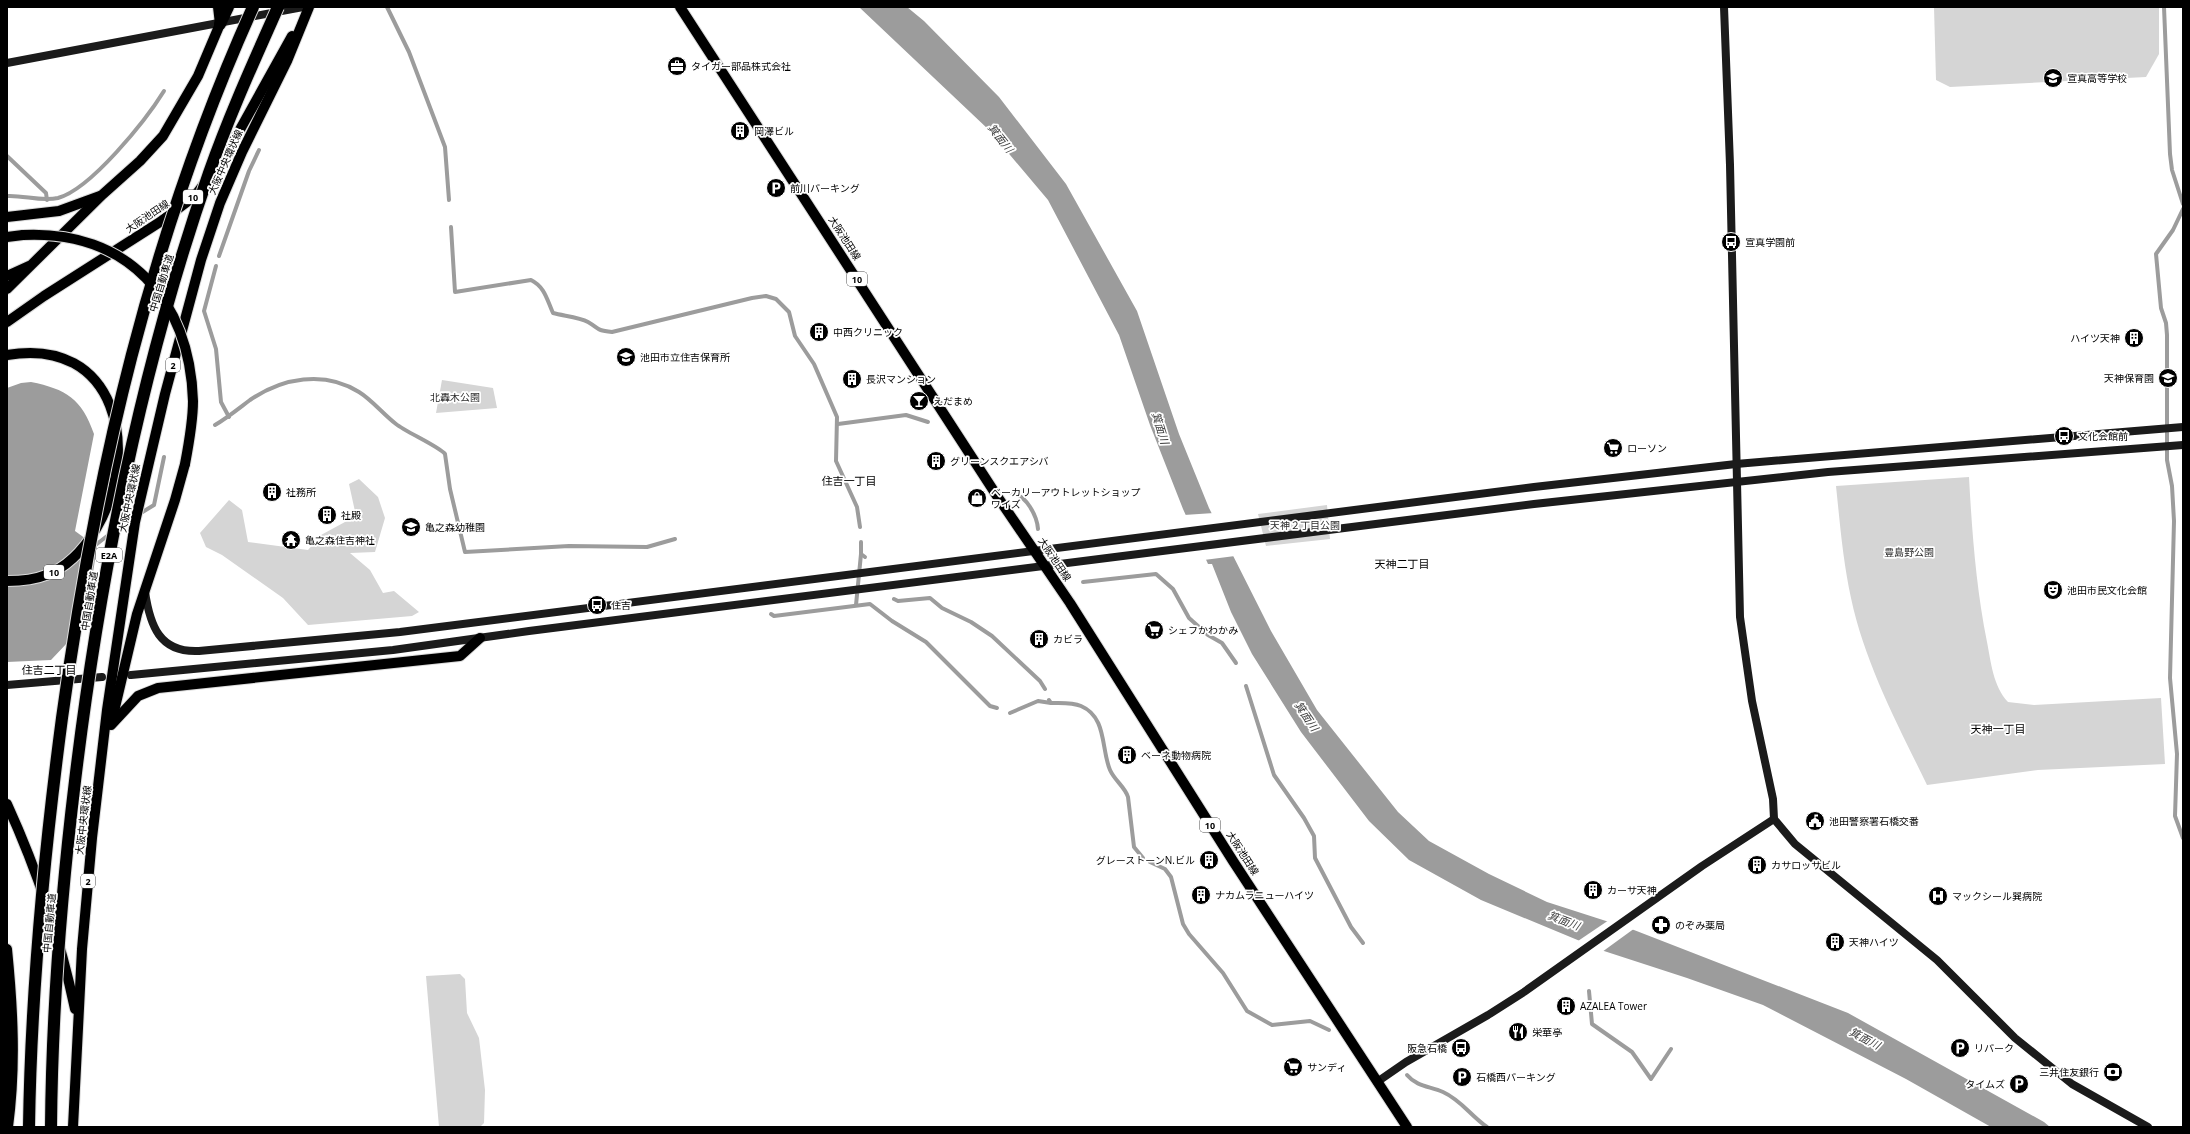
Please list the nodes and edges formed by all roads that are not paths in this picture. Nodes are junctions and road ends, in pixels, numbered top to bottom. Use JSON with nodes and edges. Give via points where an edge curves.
{"nodes":[{"id":1,"x":218,"y":7,"type":"edge"},
{"id":2,"x":228,"y":7,"type":"edge"},
{"id":3,"x":253,"y":7,"type":"edge"},
{"id":4,"x":278,"y":7,"type":"edge"},
{"id":5,"x":302,"y":7,"type":"edge"},
{"id":6,"x":309,"y":7,"type":"edge"},
{"id":7,"x":680,"y":7,"type":"edge"},
{"id":8,"x":1724,"y":7,"type":"edge"},
{"id":9,"x":220,"y":24,"type":"junction"},
{"id":10,"x":7,"y":63,"type":"edge"},
{"id":11,"x":102,"y":195,"type":"junction"},
{"id":12,"x":7,"y":217,"type":"edge"},
{"id":13,"x":7,"y":237,"type":"edge"},
{"id":14,"x":32,"y":264,"type":"junction"},
{"id":15,"x":7,"y":276,"type":"edge"},
{"id":16,"x":7,"y":289,"type":"edge"},
{"id":17,"x":7,"y":322,"type":"edge"},
{"id":18,"x":7,"y":355,"type":"edge"},
{"id":19,"x":2183,"y":427,"type":"edge"},
{"id":20,"x":2183,"y":445,"type":"edge"},
{"id":21,"x":1736,"y":464,"type":"junction"},
{"id":22,"x":1737,"y":482,"type":"junction"},
{"id":23,"x":1035,"y":551,"type":"junction"},
{"id":24,"x":1045,"y":566,"type":"junction"},
{"id":25,"x":7,"y":581,"type":"edge"},
{"id":26,"x":145,"y":589,"type":"junction"},
{"id":27,"x":480,"y":638,"type":"junction"},
{"id":28,"x":131,"y":675,"type":"dead end"},
{"id":29,"x":102,"y":677,"type":"dead end"},
{"id":30,"x":7,"y":685,"type":"edge"},
{"id":31,"x":111,"y":725,"type":"junction"},
{"id":32,"x":104,"y":742,"type":"junction"},
{"id":33,"x":7,"y":804,"type":"edge"},
{"id":34,"x":1774,"y":819,"type":"junction"},
{"id":35,"x":7,"y":949,"type":"edge"},
{"id":36,"x":78,"y":1020,"type":"junction"},
{"id":37,"x":1377,"y":1082,"type":"junction"},
{"id":38,"x":8,"y":1127,"type":"edge"},
{"id":39,"x":29,"y":1127,"type":"edge"},
{"id":40,"x":50,"y":1127,"type":"edge"},
{"id":41,"x":73,"y":1127,"type":"edge"},
{"id":42,"x":1407,"y":1127,"type":"edge"},
{"id":43,"x":2148,"y":1127,"type":"edge"}],
"edges":[{"from":1,"to":9,"type":"main road"},
{"from":2,"to":9,"type":"highway"},
{"from":3,"to":39,"type":"highway","name":"中国自動車道","number":"E2A","bridge":true,"via":[[222,75],[161,247],[133,343],[95,512],[70,661],[49,821],[34,1010]]},
{"from":4,"to":40,"type":"highway","name":"中国自動車道","number":"E2A","bridge":true,"via":[[210,171],[184,250],[150,368],[118,508],[90,667],[70,816],[58,951]]},
{"from":5,"to":9,"type":"street"},
{"from":6,"to":17,"type":"main road","name":"大阪池田線","number":"10","via":[[226,153],[195,196],[160,222]]},
{"from":6,"to":32,"type":"main road","name":"大阪中央環状線","number":"2","via":[[287,61],[220,203],[201,260],[165,394],[135,522]]},
{"from":7,"to":23,"type":"main road","name":"大阪池田線","number":"10"},
{"from":8,"to":21,"type":"street"},
{"from":9,"to":10,"type":"street"},
{"from":9,"to":11,"type":"main road","via":[[198,76],[163,136]]},
{"from":11,"to":12,"type":"main road","via":[[59,211]]},
{"from":11,"to":14,"type":"main road"},
{"from":13,"to":26,"type":"main road","number":"2","bridge":true,"via":[[43,235],[71,238],[103,249],[137,270],[166,300],[184,343],[192,383],[192,417],[185,464]]},
{"from":14,"to":15,"type":"main road"},
{"from":14,"to":16,"type":"main road"},
{"from":18,"to":25,"type":"main road","number":"10","via":[[40,352],[63,357],[74,363],[92,377],[106,397],[117,435],[117,469],[107,506],[90,539],[72,560],[54,572],[33,579]]},
{"from":19,"to":21,"type":"street"},
{"from":20,"to":22,"type":"street"},
{"from":21,"to":22,"type":"street"},
{"from":21,"to":23,"type":"street"},
{"from":22,"to":24,"type":"street","via":[[1534,504]]},
{"from":22,"to":34,"type":"street","via":[[1740,616],[1744,655],[1773,799]]},
{"from":23,"to":24,"type":"main road","name":"大阪池田線","number":"10"},
{"from":23,"to":26,"type":"street","via":[[400,632],[192,652],[176,648],[158,635],[150,622]]},
{"from":24,"to":27,"type":"street"},
{"from":24,"to":37,"type":"main road","name":"大阪池田線","number":"10"},
{"from":26,"to":31,"type":"main road","number":"2"},
{"from":27,"to":28,"type":"street","via":[[393,650]]},
{"from":27,"to":31,"type":"main road","via":[[460,656],[158,688],[138,696]]},
{"from":29,"to":30,"type":"street"},
{"from":31,"to":32,"type":"main road","number":"2"},
{"from":32,"to":36,"type":"main road","name":"大阪中央環状線","number":"2","via":[[92,838]]},
{"from":33,"to":36,"type":"main road","name":"大阪中央環状線","number":"2","via":[[34,869],[54,927]]},
{"from":34,"to":37,"type":"street","via":[[1702,866],[1488,1016],[1406,1062]]},
{"from":34,"to":43,"type":"street","via":[[1795,844],[1937,960],[2015,1038],[2072,1084]]},
{"from":35,"to":38,"type":"main road","via":[[14,1049]]},
{"from":36,"to":41,"type":"main road","name":"大阪中央環状線","number":"2"},
{"from":37,"to":42,"type":"main road","name":"大阪池田線","number":"10"}]}
